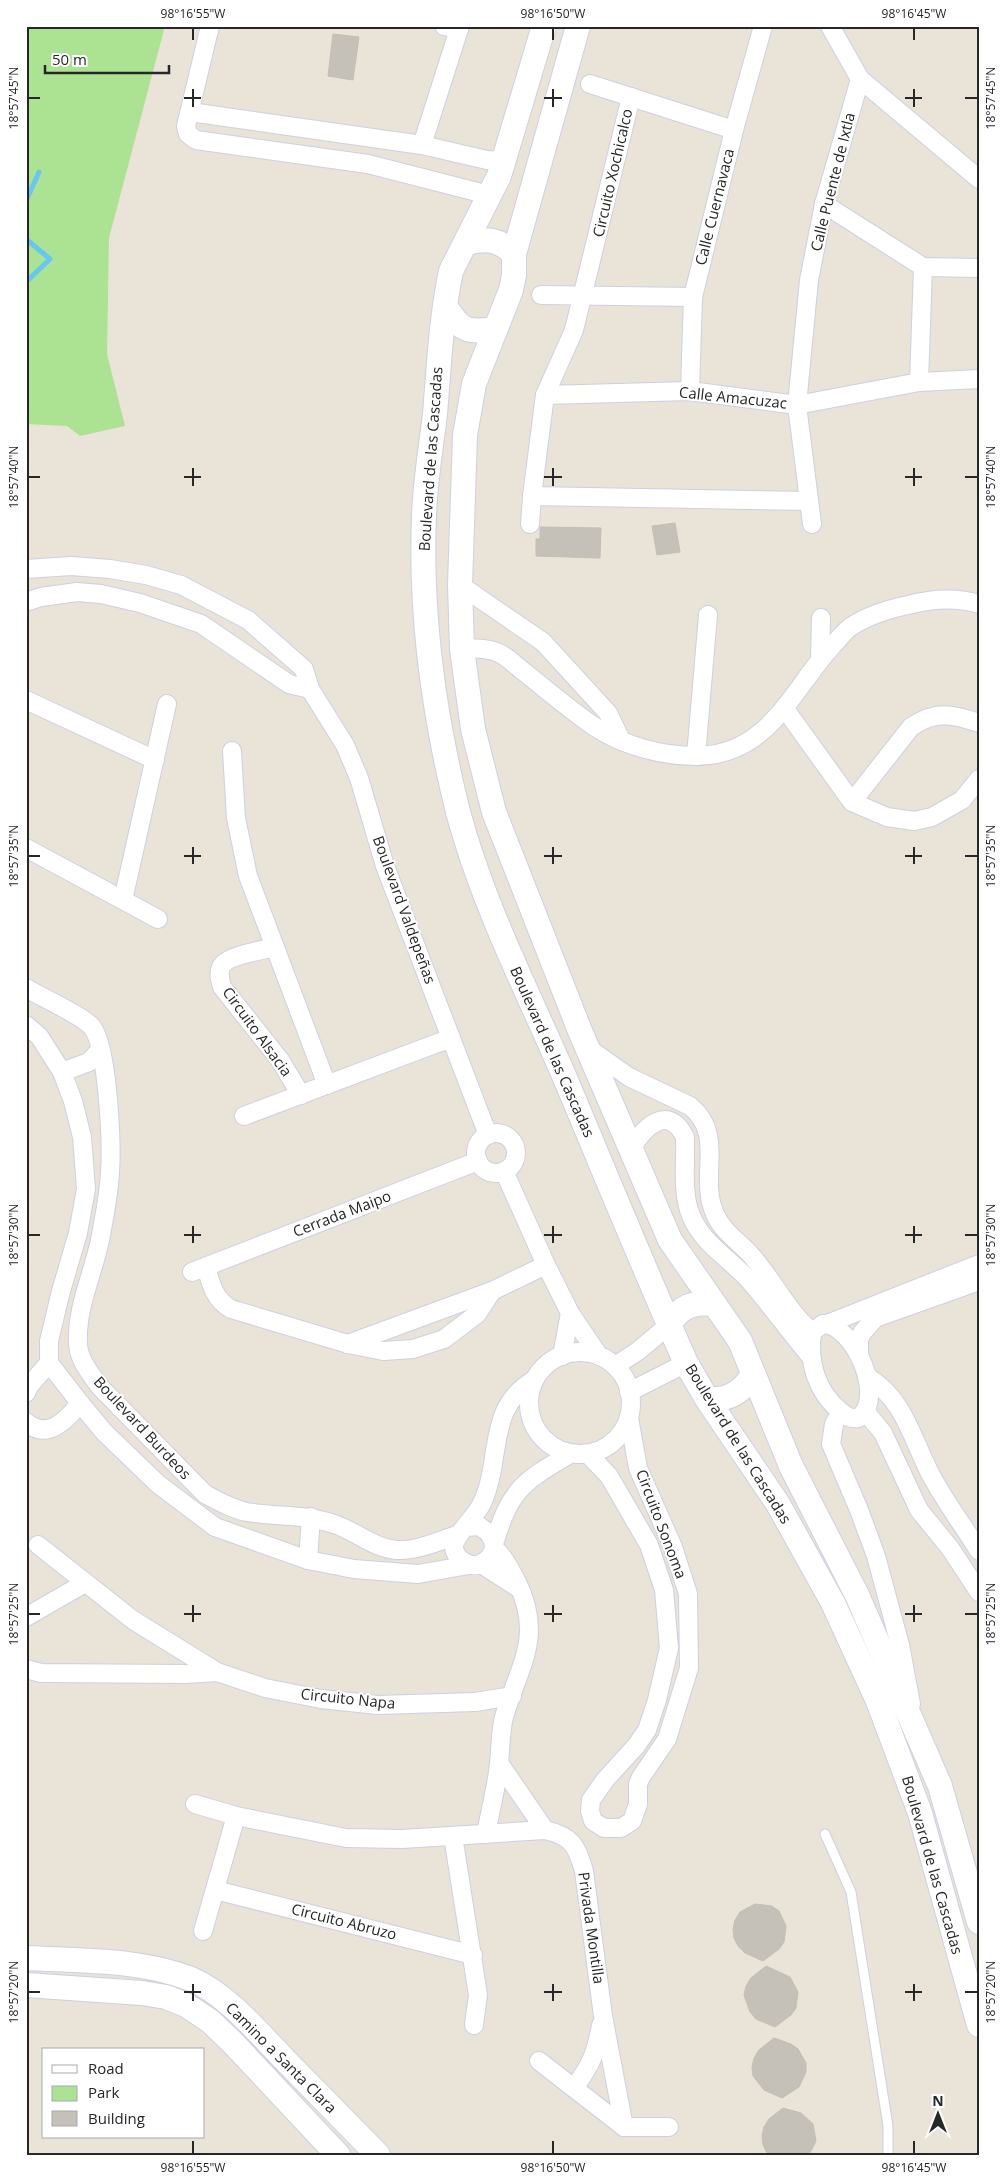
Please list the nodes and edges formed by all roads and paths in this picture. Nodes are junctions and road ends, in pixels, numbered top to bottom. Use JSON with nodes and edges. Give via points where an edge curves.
{"nodes":[{"id":1,"x":210,"y":26,"type":"edge"},
{"id":2,"x":544,"y":26,"type":"edge"},
{"id":3,"x":578,"y":26,"type":"edge"},
{"id":4,"x":830,"y":26,"type":"edge"},
{"id":5,"x":454,"y":27,"type":"edge"},
{"id":6,"x":759,"y":27,"type":"edge"},
{"id":7,"x":860,"y":79,"type":"junction"},
{"id":8,"x":590,"y":84,"type":"dead end"},
{"id":9,"x":631,"y":97,"type":"junction"},
{"id":10,"x":190,"y":112,"type":"junction"},
{"id":11,"x":734,"y":130,"type":"junction"},
{"id":12,"x":374,"y":138,"type":"junction"},
{"id":13,"x":422,"y":145,"type":"junction"},
{"id":14,"x":504,"y":161,"type":"junction"},
{"id":15,"x":368,"y":164,"type":"junction"},
{"id":16,"x":979,"y":179,"type":"edge"},
{"id":17,"x":491,"y":193,"type":"junction"},
{"id":18,"x":824,"y":204,"type":"junction"},
{"id":19,"x":467,"y":243,"type":"junction"},
{"id":20,"x":514,"y":254,"type":"junction"},
{"id":21,"x":923,"y":267,"type":"junction"},
{"id":22,"x":979,"y":268,"type":"edge"},
{"id":23,"x":541,"y":295,"type":"dead end"},
{"id":24,"x":584,"y":295,"type":"junction"},
{"id":25,"x":693,"y":297,"type":"junction"},
{"id":26,"x":445,"y":306,"type":"junction"},
{"id":27,"x":496,"y":329,"type":"junction"},
{"id":28,"x":979,"y":379,"type":"edge"},
{"id":29,"x":919,"y":382,"type":"junction"},
{"id":30,"x":690,"y":391,"type":"junction"},
{"id":31,"x":545,"y":395,"type":"junction"},
{"id":32,"x":797,"y":405,"type":"junction"},
{"id":33,"x":532,"y":496,"type":"junction"},
{"id":34,"x":809,"y":501,"type":"junction"},
{"id":35,"x":530,"y":524,"type":"dead end"},
{"id":36,"x":812,"y":524,"type":"dead end"},
{"id":37,"x":26,"y":569,"type":"edge"},
{"id":38,"x":460,"y":585,"type":"junction"},
{"id":39,"x":214,"y":600,"type":"junction"},
{"id":40,"x":26,"y":602,"type":"edge"},
{"id":41,"x":979,"y":604,"type":"edge"},
{"id":42,"x":708,"y":615,"type":"dead end"},
{"id":43,"x":821,"y":618,"type":"dead end"},
{"id":44,"x":201,"y":624,"type":"junction"},
{"id":45,"x":462,"y":649,"type":"junction"},
{"id":46,"x":820,"y":659,"type":"junction"},
{"id":47,"x":310,"y":689,"type":"junction"},
{"id":48,"x":26,"y":700,"type":"edge"},
{"id":49,"x":167,"y":704,"type":"dead end"},
{"id":50,"x":785,"y":709,"type":"junction"},
{"id":51,"x":979,"y":723,"type":"edge"},
{"id":52,"x":621,"y":740,"type":"junction"},
{"id":53,"x":232,"y":751,"type":"dead end"},
{"id":54,"x":696,"y":756,"type":"junction"},
{"id":55,"x":155,"y":760,"type":"junction"},
{"id":56,"x":979,"y":779,"type":"edge"},
{"id":57,"x":852,"y":802,"type":"junction"},
{"id":58,"x":26,"y":848,"type":"edge"},
{"id":59,"x":123,"y":900,"type":"junction"},
{"id":60,"x":158,"y":919,"type":"dead end"},
{"id":61,"x":275,"y":947,"type":"junction"},
{"id":62,"x":26,"y":988,"type":"edge"},
{"id":63,"x":26,"y":1025,"type":"edge"},
{"id":64,"x":451,"y":1038,"type":"junction"},
{"id":65,"x":586,"y":1046,"type":"junction"},
{"id":66,"x":100,"y":1050,"type":"junction"},
{"id":67,"x":62,"y":1072,"type":"junction"},
{"id":68,"x":327,"y":1085,"type":"junction"},
{"id":69,"x":301,"y":1095,"type":"junction"},
{"id":70,"x":244,"y":1116,"type":"dead end"},
{"id":71,"x":488,"y":1135,"type":"junction"},
{"id":72,"x":631,"y":1148,"type":"junction"},
{"id":73,"x":478,"y":1161,"type":"junction"},
{"id":74,"x":504,"y":1171,"type":"junction"},
{"id":75,"x":979,"y":1264,"type":"edge"},
{"id":76,"x":546,"y":1265,"type":"junction"},
{"id":77,"x":979,"y":1281,"type":"edge"},
{"id":78,"x":61,"y":1291,"type":"junction"},
{"id":79,"x":492,"y":1291,"type":"junction"},
{"id":80,"x":920,"y":1294,"type":"junction"},
{"id":81,"x":85,"y":1296,"type":"junction"},
{"id":82,"x":714,"y":1305,"type":"junction"},
{"id":83,"x":570,"y":1313,"type":"junction"},
{"id":84,"x":669,"y":1325,"type":"junction"},
{"id":85,"x":820,"y":1328,"type":"junction"},
{"id":86,"x":348,"y":1344,"type":"junction"},
{"id":87,"x":859,"y":1355,"type":"junction"},
{"id":88,"x":562,"y":1356,"type":"junction"},
{"id":89,"x":599,"y":1356,"type":"junction"},
{"id":90,"x":811,"y":1357,"type":"junction"},
{"id":91,"x":686,"y":1363,"type":"junction"},
{"id":92,"x":49,"y":1364,"type":"junction"},
{"id":93,"x":615,"y":1366,"type":"junction"},
{"id":94,"x":753,"y":1374,"type":"junction"},
{"id":95,"x":867,"y":1377,"type":"junction"},
{"id":96,"x":534,"y":1380,"type":"junction"},
{"id":97,"x":26,"y":1392,"type":"edge"},
{"id":98,"x":629,"y":1392,"type":"junction"},
{"id":99,"x":707,"y":1400,"type":"junction"},
{"id":100,"x":80,"y":1403,"type":"junction"},
{"id":101,"x":865,"y":1411,"type":"junction"},
{"id":102,"x":841,"y":1412,"type":"junction"},
{"id":103,"x":629,"y":1418,"type":"junction"},
{"id":104,"x":26,"y":1422,"type":"edge"},
{"id":105,"x":570,"y":1454,"type":"junction"},
{"id":106,"x":588,"y":1454,"type":"junction"},
{"id":107,"x":954,"y":1513,"type":"junction"},
{"id":108,"x":311,"y":1517,"type":"junction"},
{"id":109,"x":927,"y":1521,"type":"junction"},
{"id":110,"x":462,"y":1531,"type":"junction"},
{"id":111,"x":38,"y":1546,"type":"dead end"},
{"id":112,"x":494,"y":1546,"type":"junction"},
{"id":113,"x":979,"y":1551,"type":"edge"},
{"id":114,"x":308,"y":1560,"type":"junction"},
{"id":115,"x":57,"y":1562,"type":"junction"},
{"id":116,"x":475,"y":1565,"type":"junction"},
{"id":117,"x":85,"y":1583,"type":"junction"},
{"id":118,"x":520,"y":1589,"type":"junction"},
{"id":119,"x":979,"y":1592,"type":"edge"},
{"id":120,"x":60,"y":1597,"type":"junction"},
{"id":121,"x":26,"y":1617,"type":"edge"},
{"id":122,"x":26,"y":1669,"type":"edge"},
{"id":123,"x":218,"y":1672,"type":"junction"},
{"id":124,"x":512,"y":1696,"type":"junction"},
{"id":125,"x":915,"y":1730,"type":"junction"},
{"id":126,"x":499,"y":1763,"type":"junction"},
{"id":127,"x":195,"y":1804,"type":"dead end"},
{"id":128,"x":236,"y":1816,"type":"junction"},
{"id":129,"x":545,"y":1830,"type":"junction"},
{"id":130,"x":486,"y":1834,"type":"junction"},
{"id":131,"x":825,"y":1834,"type":"dead end"},
{"id":132,"x":453,"y":1836,"type":"junction"},
{"id":133,"x":215,"y":1890,"type":"junction"},
{"id":134,"x":979,"y":1922,"type":"edge"},
{"id":135,"x":204,"y":1931,"type":"dead end"},
{"id":136,"x":473,"y":1955,"type":"junction"},
{"id":137,"x":26,"y":1958,"type":"edge"},
{"id":138,"x":26,"y":1986,"type":"edge"},
{"id":139,"x":603,"y":2016,"type":"junction"},
{"id":140,"x":474,"y":2024,"type":"dead end"},
{"id":141,"x":979,"y":2025,"type":"edge"},
{"id":142,"x":539,"y":2061,"type":"dead end"},
{"id":143,"x":574,"y":2088,"type":"junction"},
{"id":144,"x":624,"y":2126,"type":"junction"},
{"id":145,"x":669,"y":2126,"type":"dead end"},
{"id":146,"x":338,"y":2155,"type":"edge"},
{"id":147,"x":378,"y":2155,"type":"edge"},
{"id":148,"x":888,"y":2155,"type":"edge"}],
"edges":[{"from":1,"to":10,"type":"street"},
{"from":2,"to":14,"type":"main road","name":"Boulevard de las Cascadas"},
{"from":3,"to":20,"type":"main road","name":"Boulevard de las Cascadas"},
{"from":4,"to":7,"type":"street"},
{"from":5,"to":13,"type":"street"},
{"from":6,"to":11,"type":"street","name":"Calle Cuernavaca"},
{"from":7,"to":16,"type":"street"},
{"from":7,"to":18,"type":"street","name":"Calle Puente de Ixtla"},
{"from":8,"to":9,"type":"street"},
{"from":9,"to":11,"type":"street","name":"Circuito Xochicalco"},
{"from":9,"to":24,"type":"street","name":"Circuito Xochicalco"},
{"from":10,"to":12,"type":"street"},
{"from":10,"to":15,"type":"street","via":[[186,126],[188,134],[196,140]]},
{"from":11,"to":25,"type":"street","name":"Calle Cuernavaca"},
{"from":12,"to":13,"type":"street"},
{"from":12,"to":15,"type":"street"},
{"from":13,"to":14,"type":"street"},
{"from":14,"to":17,"type":"main road","name":"Boulevard de las Cascadas"},
{"from":15,"to":17,"type":"street"},
{"from":17,"to":19,"type":"main road","name":"Boulevard de las Cascadas"},
{"from":18,"to":21,"type":"street"},
{"from":18,"to":32,"type":"street","name":"Calle Puente de Ixtla","via":[[809,280]]},
{"from":19,"to":20,"type":"main road","via":[[494,240]]},
{"from":19,"to":26,"type":"main road","name":"Boulevard de las Cascadas","via":[[451,271]]},
{"from":20,"to":27,"type":"main road","name":"Boulevard de las Cascadas","via":[[514,275]]},
{"from":21,"to":22,"type":"street"},
{"from":21,"to":29,"type":"street"},
{"from":23,"to":24,"type":"street"},
{"from":24,"to":25,"type":"street"},
{"from":24,"to":31,"type":"street","name":"Circuito Xochicalco","via":[[574,330]]},
{"from":25,"to":30,"type":"street","name":"Calle Cuernavaca"},
{"from":26,"to":27,"type":"main road","via":[[456,324],[465,329],[475,332]]},
{"from":26,"to":84,"type":"main road","name":"Boulevard de las Cascadas","via":[[424,515],[424,585],[441,732],[459,814],[496,924]]},
{"from":27,"to":38,"type":"main road","name":"Boulevard de las Cascadas","via":[[474,384],[465,434]]},
{"from":28,"to":29,"type":"street","name":"Calle Amacuzac"},
{"from":29,"to":32,"type":"street","name":"Calle Amacuzac"},
{"from":30,"to":31,"type":"street","name":"Calle Amacuzac"},
{"from":30,"to":32,"type":"street","name":"Calle Amacuzac"},
{"from":31,"to":33,"type":"street","name":"Circuito Xochicalco"},
{"from":32,"to":34,"type":"street","name":"Calle Puente de Ixtla"},
{"from":33,"to":34,"type":"street"},
{"from":33,"to":35,"type":"street","name":"Circuito Xochicalco"},
{"from":34,"to":36,"type":"street","name":"Calle Puente de Ixtla"},
{"from":37,"to":39,"type":"street","name":"Boulevard Valdepeñas","via":[[71,566],[110,569],[181,585]]},
{"from":38,"to":45,"type":"main road","name":"Boulevard de las Cascadas"},
{"from":38,"to":52,"type":"street","via":[[543,642],[608,713]]},
{"from":39,"to":44,"type":"street"},
{"from":39,"to":47,"type":"street","name":"Boulevard Valdepeñas","via":[[248,620],[304,669]]},
{"from":40,"to":44,"type":"street","via":[[77,592],[102,594]]},
{"from":41,"to":46,"type":"street","via":[[965,600],[926,600],[886,610],[850,626]]},
{"from":42,"to":54,"type":"street"},
{"from":43,"to":46,"type":"street"},
{"from":44,"to":47,"type":"street","via":[[289,684]]},
{"from":45,"to":52,"type":"street","via":[[477,648],[500,653],[596,728]]},
{"from":45,"to":65,"type":"main road","name":"Boulevard de las Cascadas","via":[[473,729],[494,812]]},
{"from":46,"to":50,"type":"street"},
{"from":47,"to":64,"type":"street","name":"Boulevard Valdepeñas","via":[[345,745],[360,778],[385,866]]},
{"from":48,"to":55,"type":"street"},
{"from":49,"to":55,"type":"street"},
{"from":50,"to":54,"type":"street","via":[[747,742],[728,751]]},
{"from":50,"to":57,"type":"street"},
{"from":51,"to":57,"type":"street","via":[[941,714],[924,718],[911,727]]},
{"from":52,"to":54,"type":"street","via":[[647,750]]},
{"from":53,"to":61,"type":"street","via":[[236,818],[246,866]]},
{"from":55,"to":59,"type":"street"},
{"from":56,"to":57,"type":"street","via":[[962,800],[932,817],[914,821],[887,817]]},
{"from":58,"to":59,"type":"street"},
{"from":59,"to":60,"type":"street"},
{"from":61,"to":68,"type":"street"},
{"from":61,"to":69,"type":"street","name":"Circuito Alsacia","via":[[229,959],[221,965],[219,976],[222,987],[280,1060]]},
{"from":62,"to":66,"type":"street","name":"Boulevard Burdeos","via":[[91,1026]]},
{"from":63,"to":67,"type":"street","via":[[39,1036]]},
{"from":64,"to":68,"type":"street","name":"Circuito Alsacia"},
{"from":64,"to":71,"type":"street","name":"Boulevard Valdepeñas"},
{"from":65,"to":72,"type":"main road","name":"Boulevard de las Cascadas"},
{"from":65,"to":85,"type":"street","via":[[629,1077],[698,1112],[709,1136],[709,1189],[715,1215],[760,1266],[794,1315]]},
{"from":66,"to":67,"type":"street","via":[[89,1062]]},
{"from":66,"to":81,"type":"street","name":"Boulevard Burdeos","via":[[107,1087],[110,1172],[100,1240]]},
{"from":67,"to":78,"type":"street","via":[[82,1136],[86,1189]]},
{"from":68,"to":69,"type":"street","name":"Circuito Alsacia"},
{"from":69,"to":70,"type":"street","name":"Circuito Alsacia"},
{"from":71,"to":73,"type":"street","via":[[480,1141],[476,1151]]},
{"from":71,"to":74,"type":"street","via":[[506,1135],[516,1149],[512,1166]]},
{"from":72,"to":82,"type":"main road","name":"Boulevard de las Cascadas","via":[[670,1240]]},
{"from":72,"to":90,"type":"street","via":[[653,1123],[667,1121],[683,1132],[686,1137],[686,1200],[698,1230],[712,1248],[755,1287]]},
{"from":73,"to":74,"type":"street","via":[[485,1169]]},
{"from":73,"to":86,"type":"street","name":"Cerrada Maipo","via":[[199,1269],[221,1303],[231,1309]]},
{"from":74,"to":76,"type":"street"},
{"from":75,"to":80,"type":"street"},
{"from":76,"to":79,"type":"street","name":"Cerrada Maipo"},
{"from":76,"to":83,"type":"street"},
{"from":77,"to":80,"type":"street"},
{"from":78,"to":81,"type":"street"},
{"from":78,"to":92,"type":"street","via":[[49,1341]]},
{"from":79,"to":86,"type":"street","name":"Cerrada Maipo"},
{"from":79,"to":86,"type":"street","name":"Cerrada Maipo","via":[[476,1314],[444,1340],[413,1349],[382,1352]]},
{"from":80,"to":85,"type":"street"},
{"from":80,"to":87,"type":"street","via":[[870,1322],[859,1340]]},
{"from":81,"to":108,"type":"street","name":"Boulevard Burdeos","via":[[79,1318],[78,1345],[86,1367],[100,1388],[205,1494],[245,1512]]},
{"from":82,"to":84,"type":"main road","via":[[699,1303],[684,1308]]},
{"from":82,"to":94,"type":"main road","name":"Boulevard de las Cascadas","via":[[740,1341]]},
{"from":83,"to":88,"type":"street"},
{"from":83,"to":89,"type":"street"},
{"from":84,"to":91,"type":"main road","name":"Boulevard de las Cascadas"},
{"from":84,"to":93,"type":"street"},
{"from":85,"to":87,"type":"street","via":[[845,1336]]},
{"from":85,"to":90,"type":"street"},
{"from":87,"to":95,"type":"street"},
{"from":88,"to":89,"type":"street","via":[[581,1352]]},
{"from":88,"to":96,"type":"street","via":[[546,1365]]},
{"from":89,"to":93,"type":"street"},
{"from":90,"to":102,"type":"street","via":[[823,1391]]},
{"from":91,"to":98,"type":"street"},
{"from":91,"to":99,"type":"main road","name":"Boulevard de las Cascadas"},
{"from":92,"to":97,"type":"street"},
{"from":92,"to":100,"type":"street","name":"Boulevard Burdeos"},
{"from":93,"to":98,"type":"street"},
{"from":94,"to":99,"type":"main road","via":[[744,1387],[731,1396]]},
{"from":94,"to":125,"type":"main road","name":"Boulevard de las Cascadas","via":[[791,1466],[857,1595]]},
{"from":95,"to":101,"type":"street"},
{"from":95,"to":107,"type":"street","via":[[882,1386],[895,1400],[932,1477]]},
{"from":96,"to":105,"type":"street","via":[[529,1398],[530,1417],[538,1434],[552,1446]]},
{"from":96,"to":110,"type":"street","via":[[510,1399],[500,1425],[490,1482],[481,1505]]},
{"from":98,"to":103,"type":"street"},
{"from":99,"to":141,"type":"main road","name":"Boulevard de las Cascadas","via":[[778,1504],[833,1603],[878,1701],[920,1813]]},
{"from":100,"to":104,"type":"street","via":[[63,1423],[52,1428],[43,1430]]},
{"from":100,"to":114,"type":"street","name":"Boulevard Burdeos","via":[[104,1432],[158,1484],[215,1527]]},
{"from":101,"to":102,"type":"street","via":[[854,1418]]},
{"from":101,"to":109,"type":"street","via":[[883,1433],[912,1498]]},
{"from":102,"to":125,"type":"street","via":[[834,1424],[831,1444],[859,1510],[887,1594]]},
{"from":103,"to":106,"type":"street","via":[[620,1435],[606,1447]]},
{"from":103,"to":106,"type":"street","name":"Circuito Sonoma","via":[[638,1468],[673,1547],[688,1594],[689,1668],[667,1739],[638,1784],[636,1813],[632,1821],[621,1828],[604,1828],[593,1821],[591,1800],[636,1746],[657,1700],[669,1648],[664,1590],[649,1546],[628,1507],[609,1476]]},
{"from":105,"to":106,"type":"street"},
{"from":105,"to":112,"type":"street","via":[[528,1480],[512,1497]]},
{"from":107,"to":109,"type":"street"},
{"from":107,"to":113,"type":"street"},
{"from":108,"to":110,"type":"street","name":"Boulevard Burdeos","via":[[336,1524],[378,1546],[398,1550],[419,1547]]},
{"from":108,"to":114,"type":"street"},
{"from":109,"to":119,"type":"street","via":[[950,1548]]},
{"from":110,"to":112,"type":"street","via":[[479,1526],[490,1533]]},
{"from":110,"to":116,"type":"street","via":[[454,1547],[458,1558]]},
{"from":111,"to":115,"type":"street","name":"Circuito Napa"},
{"from":112,"to":116,"type":"street","via":[[491,1556]]},
{"from":112,"to":118,"type":"street","via":[[505,1558]]},
{"from":114,"to":116,"type":"street","name":"Boulevard Burdeos","via":[[354,1570],[418,1574]]},
{"from":115,"to":117,"type":"street","name":"Circuito Napa"},
{"from":115,"to":120,"type":"street"},
{"from":116,"to":118,"type":"street"},
{"from":117,"to":120,"type":"street"},
{"from":117,"to":123,"type":"street","name":"Circuito Napa","via":[[133,1620]]},
{"from":118,"to":124,"type":"street","via":[[529,1612],[530,1637]]},
{"from":120,"to":121,"type":"street"},
{"from":122,"to":123,"type":"street","name":"Circuito Napa","via":[[41,1673]]},
{"from":123,"to":124,"type":"street","name":"Circuito Napa","via":[[266,1688],[321,1699],[378,1705],[475,1702]]},
{"from":124,"to":126,"type":"street","via":[[504,1717]]},
{"from":125,"to":134,"type":"main road","name":"Boulevard de las Cascadas","via":[[940,1786]]},
{"from":126,"to":129,"type":"street"},
{"from":126,"to":130,"type":"street"},
{"from":127,"to":128,"type":"street"},
{"from":128,"to":132,"type":"street","via":[[346,1838]]},
{"from":128,"to":133,"type":"street"},
{"from":129,"to":130,"type":"street"},
{"from":129,"to":139,"type":"street","name":"Privada Montilla","via":[[561,1834],[572,1842],[580,1856]]},
{"from":130,"to":132,"type":"street"},
{"from":131,"to":148,"type":"lane","via":[[851,1892],[888,2126]]},
{"from":132,"to":136,"type":"street"},
{"from":133,"to":135,"type":"street"},
{"from":133,"to":136,"type":"street","name":"Circuito Abruzo"},
{"from":136,"to":140,"type":"street","via":[[478,1995]]},
{"from":137,"to":147,"type":"main road","name":"Camino a Santa Clara","via":[[130,1964],[192,1980],[218,1995],[250,2024]]},
{"from":138,"to":146,"type":"main road","name":"Camino a Santa Clara","via":[[142,1993],[186,2005],[210,2021],[232,2042]]},
{"from":139,"to":143,"type":"street","name":"Privada Montilla","via":[[589,2067]]},
{"from":139,"to":144,"type":"street","name":"Privada Montilla"},
{"from":142,"to":143,"type":"street"},
{"from":143,"to":144,"type":"street"},
{"from":144,"to":145,"type":"street"}]}
